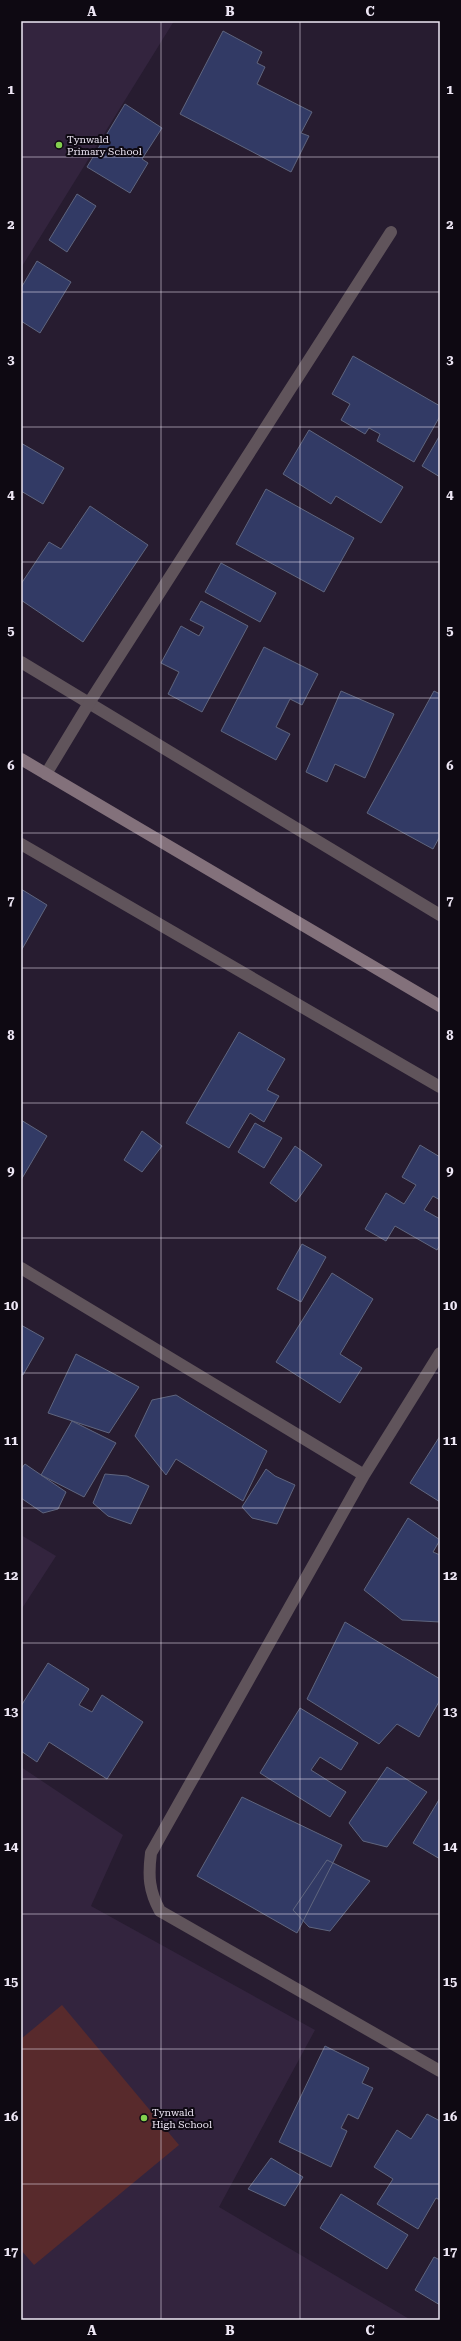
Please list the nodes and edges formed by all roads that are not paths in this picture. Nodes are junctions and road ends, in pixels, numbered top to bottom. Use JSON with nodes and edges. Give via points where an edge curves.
{"nodes":[{"id":1,"x":391,"y":232,"type":"dead end"},
{"id":2,"x":21,"y":662,"type":"edge"},
{"id":3,"x":89,"y":703,"type":"junction"},
{"id":4,"x":21,"y":759,"type":"edge"},
{"id":5,"x":46,"y":774,"type":"junction"},
{"id":6,"x":21,"y":844,"type":"edge"},
{"id":7,"x":440,"y":915,"type":"edge"},
{"id":8,"x":440,"y":1006,"type":"edge"},
{"id":9,"x":440,"y":1088,"type":"edge"},
{"id":10,"x":21,"y":1268,"type":"edge"},
{"id":11,"x":440,"y":1353,"type":"edge"},
{"id":12,"x":364,"y":1474,"type":"junction"},
{"id":13,"x":440,"y":2071,"type":"edge"}],
"edges":[{"from":1,"to":3,"type":"street"},
{"from":2,"to":3,"type":"street"},
{"from":3,"to":5,"type":"street"},
{"from":3,"to":7,"type":"street"},
{"from":4,"to":5,"type":"street"},
{"from":5,"to":8,"type":"street"},
{"from":6,"to":9,"type":"street"},
{"from":10,"to":12,"type":"street"},
{"from":11,"to":12,"type":"street"},
{"from":12,"to":13,"type":"street","via":[[151,1853],[148,1882],[152,1897],[160,1911]]}]}
